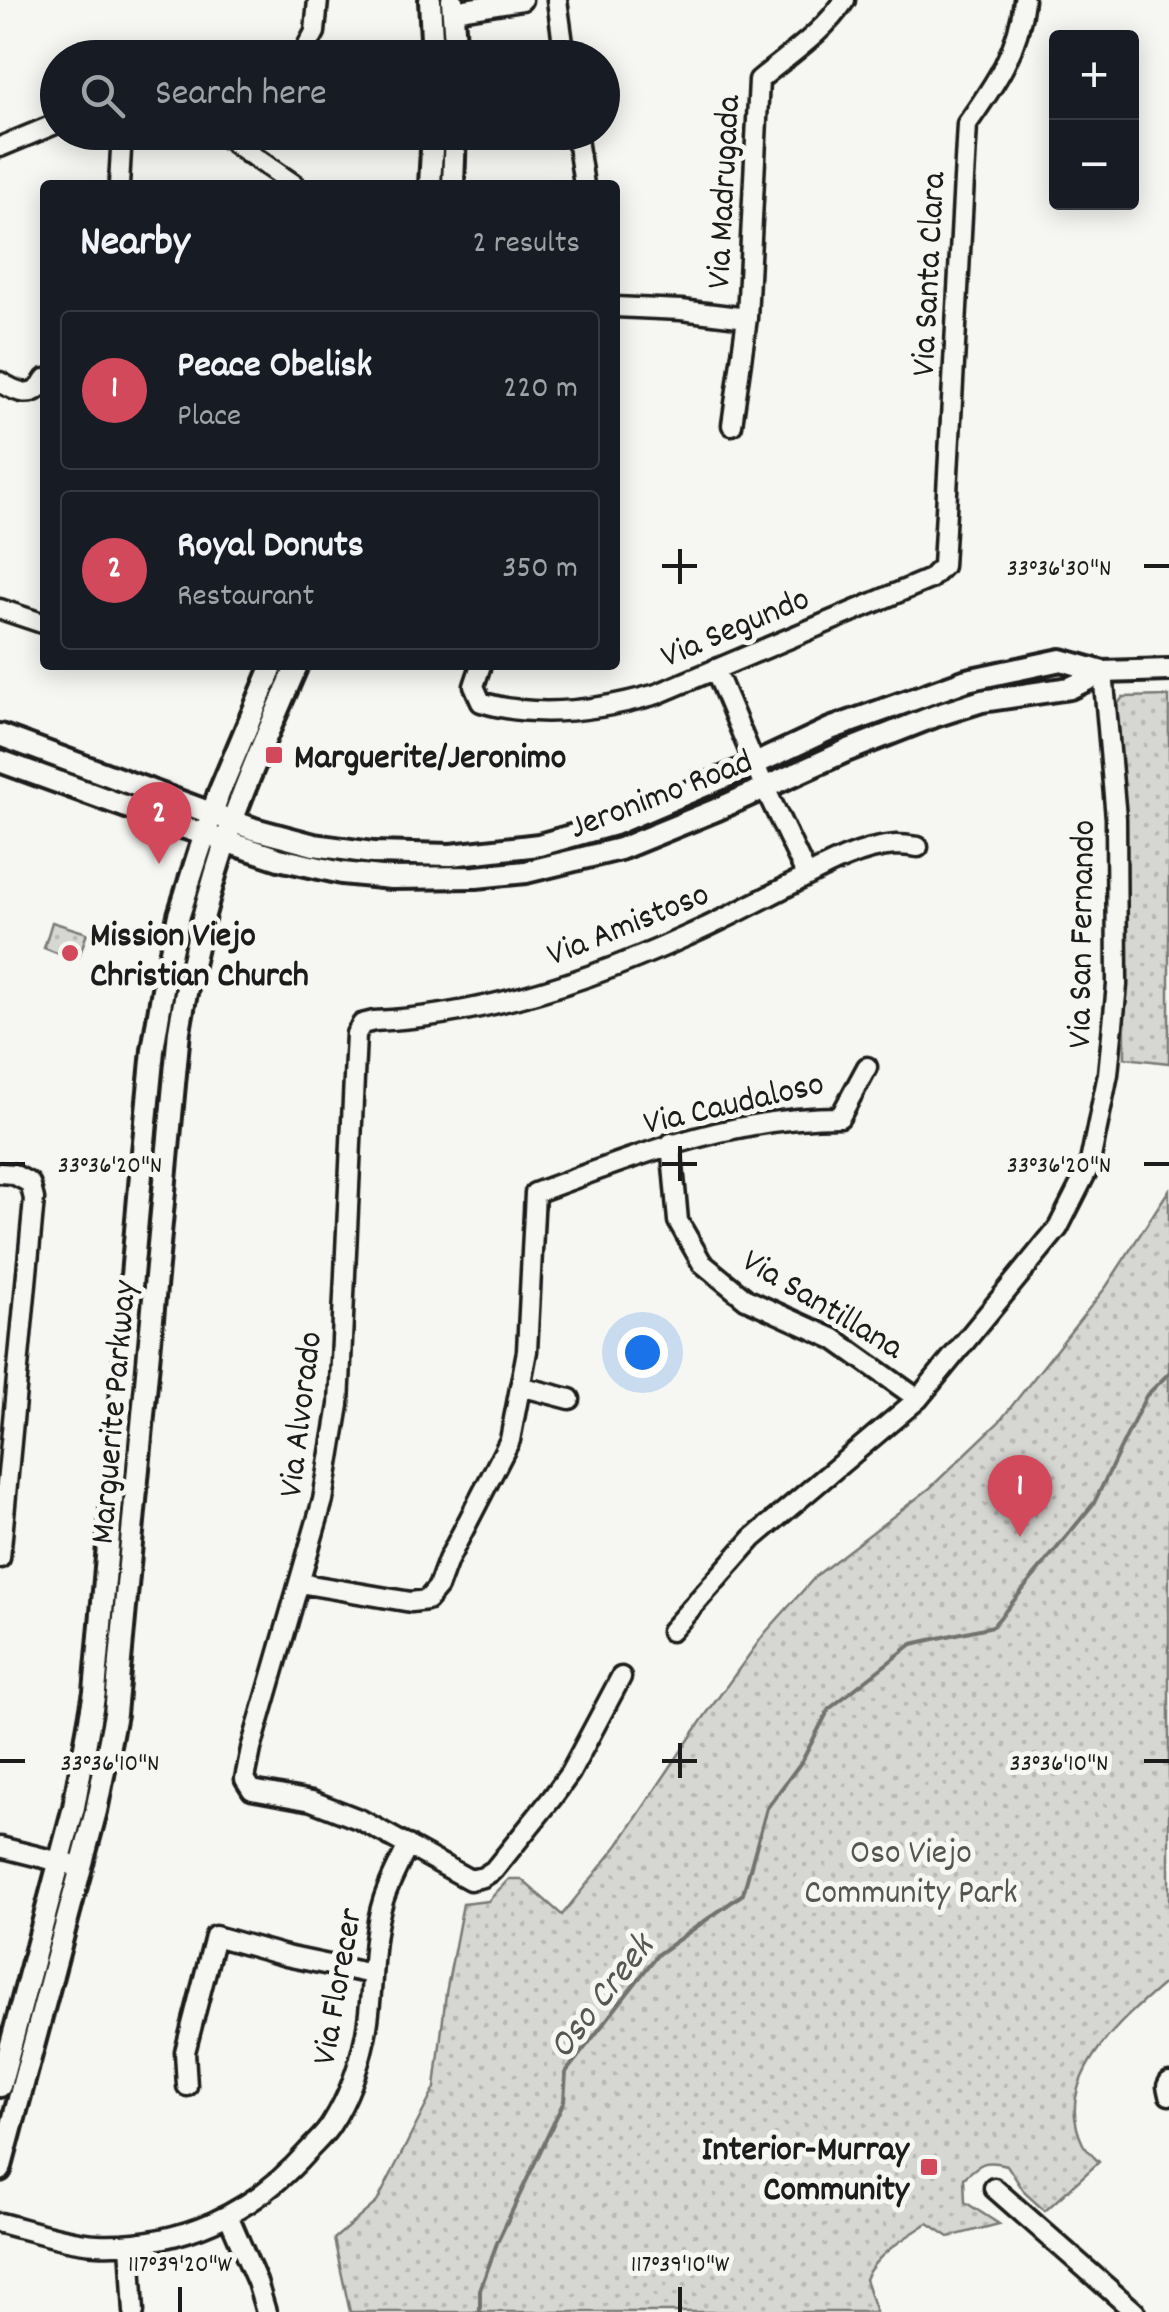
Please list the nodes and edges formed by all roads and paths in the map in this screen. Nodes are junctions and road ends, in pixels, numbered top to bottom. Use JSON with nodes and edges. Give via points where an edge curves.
{"nodes":[{"id":1,"x":318,"y":0,"type":"edge"},
{"id":2,"x":522,"y":0,"type":"edge"},
{"id":3,"x":557,"y":0,"type":"edge"},
{"id":4,"x":845,"y":0,"type":"edge"},
{"id":5,"x":1024,"y":0,"type":"edge"},
{"id":6,"x":452,"y":6,"type":"edge"},
{"id":7,"x":430,"y":7,"type":"edge"},
{"id":8,"x":311,"y":40,"type":"edge"},
{"id":9,"x":433,"y":40,"type":"edge"},
{"id":10,"x":455,"y":40,"type":"edge"},
{"id":11,"x":563,"y":40,"type":"edge"},
{"id":12,"x":40,"y":130,"type":"edge"},
{"id":13,"x":0,"y":147,"type":"edge"},
{"id":14,"x":121,"y":150,"type":"edge"},
{"id":15,"x":243,"y":150,"type":"edge"},
{"id":16,"x":250,"y":150,"type":"edge"},
{"id":17,"x":433,"y":150,"type":"edge"},
{"id":18,"x":454,"y":150,"type":"edge"},
{"id":19,"x":579,"y":150,"type":"edge"},
{"id":20,"x":248,"y":154,"type":"junction"},
{"id":21,"x":119,"y":180,"type":"edge"},
{"id":22,"x":287,"y":180,"type":"edge"},
{"id":23,"x":430,"y":180,"type":"edge"},
{"id":24,"x":453,"y":180,"type":"edge"},
{"id":25,"x":583,"y":180,"type":"edge"},
{"id":26,"x":620,"y":307,"type":"edge"},
{"id":27,"x":747,"y":318,"type":"junction"},
{"id":28,"x":0,"y":382,"type":"edge"},
{"id":29,"x":40,"y":387,"type":"edge"},
{"id":30,"x":732,"y":425,"type":"dead end"},
{"id":31,"x":943,"y":566,"type":"joint"},
{"id":32,"x":0,"y":609,"type":"edge"},
{"id":33,"x":40,"y":622,"type":"edge"},
{"id":34,"x":715,"y":669,"type":"junction"},
{"id":35,"x":271,"y":670,"type":"edge"},
{"id":36,"x":296,"y":670,"type":"edge"},
{"id":37,"x":479,"y":670,"type":"edge"},
{"id":38,"x":1169,"y":670,"type":"edge"},
{"id":39,"x":1103,"y":672,"type":"junction"},
{"id":40,"x":0,"y":736,"type":"edge"},
{"id":41,"x":0,"y":761,"type":"edge"},
{"id":42,"x":755,"y":764,"type":"junction"},
{"id":43,"x":764,"y":786,"type":"junction"},
{"id":44,"x":212,"y":814,"type":"junction"},
{"id":45,"x":221,"y":833,"type":"junction"},
{"id":46,"x":918,"y":847,"type":"dead end"},
{"id":47,"x":807,"y":876,"type":"junction"},
{"id":48,"x":356,"y":1034,"type":"joint"},
{"id":49,"x":867,"y":1067,"type":"dead end"},
{"id":50,"x":670,"y":1144,"type":"junction"},
{"id":51,"x":0,"y":1173,"type":"edge"},
{"id":52,"x":520,"y":1386,"type":"junction"},
{"id":53,"x":570,"y":1399,"type":"dead end"},
{"id":54,"x":918,"y":1399,"type":"junction"},
{"id":55,"x":0,"y":1558,"type":"edge"},
{"id":56,"x":299,"y":1583,"type":"junction"},
{"id":57,"x":670,"y":1631,"type":"dead end"},
{"id":58,"x":621,"y":1677,"type":"dead end"},
{"id":59,"x":408,"y":1845,"type":"junction"},
{"id":60,"x":0,"y":1847,"type":"edge"},
{"id":61,"x":60,"y":1862,"type":"junction"},
{"id":62,"x":82,"y":1866,"type":"junction"},
{"id":63,"x":372,"y":1974,"type":"junction"},
{"id":64,"x":0,"y":2086,"type":"edge"},
{"id":65,"x":187,"y":2086,"type":"dead end"},
{"id":66,"x":0,"y":2170,"type":"edge"},
{"id":67,"x":994,"y":2188,"type":"dead end"},
{"id":68,"x":228,"y":2215,"type":"junction"},
{"id":69,"x":0,"y":2223,"type":"edge"},
{"id":70,"x":130,"y":2244,"type":"junction"},
{"id":71,"x":134,"y":2312,"type":"edge"},
{"id":72,"x":266,"y":2312,"type":"edge"},
{"id":73,"x":1135,"y":2312,"type":"edge"}],
"edges":[{"from":1,"to":8,"type":"street"},
{"from":2,"to":6,"type":"street"},
{"from":3,"to":11,"type":"street"},
{"from":4,"to":27,"type":"street","name":"Via Madrugada","via":[[811,40],[759,80]]},
{"from":5,"to":31,"type":"street","name":"Via Santa Clara","via":[[1004,69],[967,124]]},
{"from":6,"to":7,"type":"main road"},
{"from":6,"to":10,"type":"main road"},
{"from":7,"to":9,"type":"main road"},
{"from":12,"to":13,"type":"street"},
{"from":14,"to":21,"type":"street"},
{"from":15,"to":20,"type":"street"},
{"from":16,"to":20,"type":"street"},
{"from":17,"to":23,"type":"main road"},
{"from":18,"to":24,"type":"main road"},
{"from":19,"to":25,"type":"street"},
{"from":20,"to":22,"type":"street"},
{"from":26,"to":27,"type":"street"},
{"from":27,"to":30,"type":"street","name":"Via Madrugada"},
{"from":28,"to":29,"type":"street","via":[[19,393]]},
{"from":31,"to":34,"type":"street","name":"Via Segundo","via":[[930,578]]},
{"from":32,"to":33,"type":"street"},
{"from":34,"to":37,"type":"street","name":"Via Segundo","via":[[657,694],[573,710],[502,709],[482,702],[474,686]]},
{"from":34,"to":42,"type":"street"},
{"from":35,"to":44,"type":"main road"},
{"from":36,"to":45,"type":"main road","name":"Marguerite Parkway"},
{"from":38,"to":39,"type":"main road","name":"Jeronimo Road"},
{"from":39,"to":42,"type":"main road","name":"Jeronimo Road","via":[[1061,660],[967,680]]},
{"from":39,"to":43,"type":"main road","name":"Jeronimo Road","via":[[1070,688],[982,701],[935,716]]},
{"from":39,"to":54,"type":"street","name":"Via San Fernando","via":[[1116,818],[1117,985],[1089,1166],[1058,1228]]},
{"from":40,"to":44,"type":"main road","name":"Jeronimo Road"},
{"from":41,"to":45,"type":"main road","name":"Jeronimo Road"},
{"from":42,"to":43,"type":"street"},
{"from":42,"to":45,"type":"main road","name":"Jeronimo Road","via":[[614,824],[488,852],[373,853]]},
{"from":43,"to":45,"type":"main road","name":"Jeronimo Road","via":[[620,850],[476,877],[342,873],[279,859]]},
{"from":43,"to":47,"type":"street"},
{"from":44,"to":45,"type":"main road","name":"Jeronimo Road"},
{"from":45,"to":61,"type":"main road","name":"Marguerite Parkway","via":[[179,916],[153,1050],[95,1692]]},
{"from":45,"to":62,"type":"main road","name":"Marguerite Parkway","via":[[179,1030],[120,1674]]},
{"from":46,"to":47,"type":"street","name":"Via Amistoso","via":[[875,849]]},
{"from":47,"to":48,"type":"street","name":"Via Amistoso","via":[[626,963],[540,993],[446,1014],[374,1020]]},
{"from":48,"to":56,"type":"street","name":"Via Alvorado","via":[[339,1405],[323,1500]]},
{"from":49,"to":50,"type":"street","name":"Via Caudaloso","via":[[840,1118],[763,1122]]},
{"from":50,"to":52,"type":"street","name":"Via Caudaloso","via":[[535,1193]]},
{"from":50,"to":54,"type":"street","name":"Via Santillana","via":[[678,1221],[702,1264],[746,1299],[834,1339]]},
{"from":51,"to":55,"type":"street","via":[[30,1183],[34,1199]]},
{"from":52,"to":53,"type":"street"},
{"from":52,"to":56,"type":"street","via":[[510,1440],[438,1588],[426,1600]]},
{"from":54,"to":57,"type":"street","name":"Via San Fernando","via":[[753,1538]]},
{"from":56,"to":59,"type":"street","name":"Via Alvorado","via":[[246,1778],[252,1790],[312,1801]]},
{"from":58,"to":59,"type":"street","via":[[584,1750],[494,1870],[470,1880]]},
{"from":59,"to":63,"type":"street","name":"Via Florecer","via":[[383,1901]]},
{"from":60,"to":61,"type":"street"},
{"from":61,"to":62,"type":"street"},
{"from":61,"to":64,"type":"main road","name":"Marguerite Parkway"},
{"from":62,"to":66,"type":"main road","name":"Marguerite Parkway"},
{"from":63,"to":65,"type":"street","via":[[215,1936],[185,2052]]},
{"from":63,"to":68,"type":"street","name":"Via Florecer","via":[[366,2036],[332,2125],[266,2192]]},
{"from":67,"to":73,"type":"street"},
{"from":68,"to":70,"type":"street","name":"Via Florecer","via":[[182,2235]]},
{"from":68,"to":72,"type":"street"},
{"from":69,"to":70,"type":"street","name":"Via Florecer","via":[[92,2244]]},
{"from":70,"to":71,"type":"street"}]}
